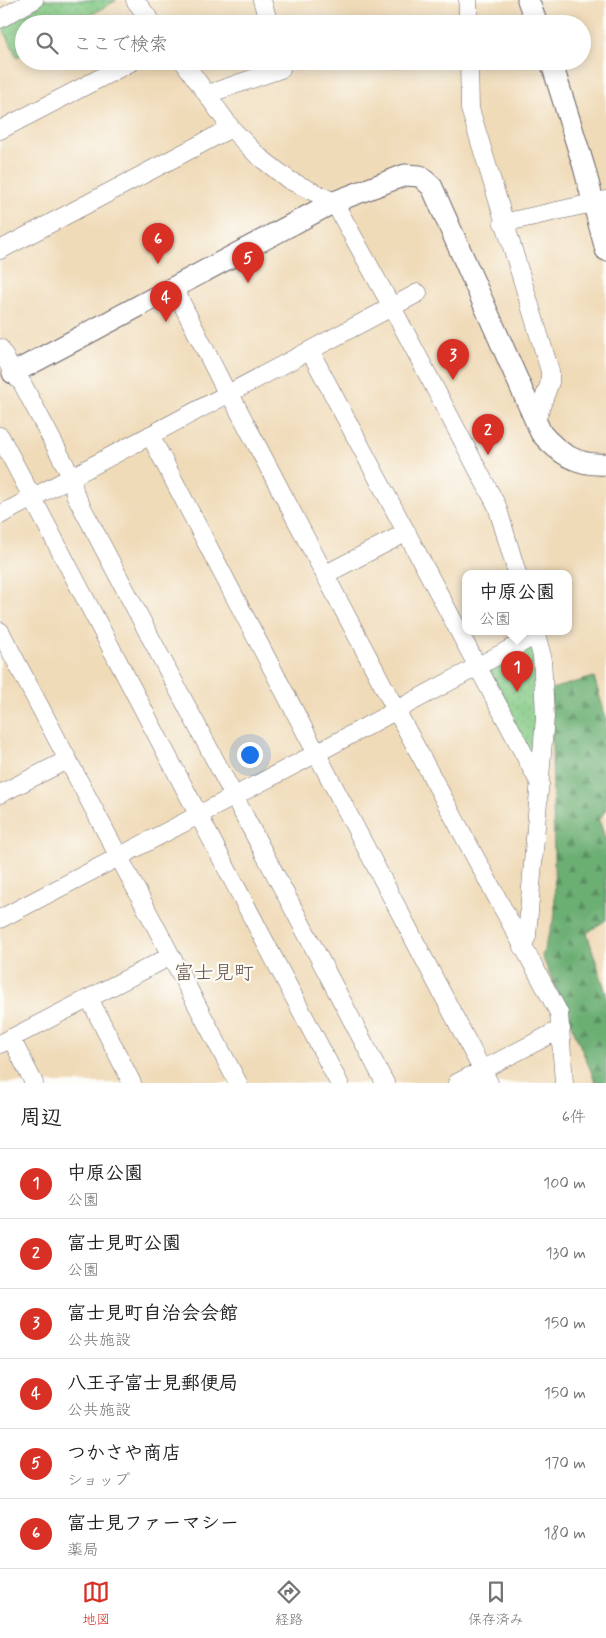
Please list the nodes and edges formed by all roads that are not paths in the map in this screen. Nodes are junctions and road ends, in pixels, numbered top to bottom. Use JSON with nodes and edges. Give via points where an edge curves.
{"nodes":[{"id":1,"x":34,"y":0,"type":"edge"},
{"id":2,"x":135,"y":0,"type":"edge"},
{"id":3,"x":262,"y":0,"type":"edge"},
{"id":4,"x":468,"y":0,"type":"edge"},
{"id":5,"x":528,"y":0,"type":"edge"},
{"id":6,"x":147,"y":15,"type":"edge"},
{"id":7,"x":266,"y":15,"type":"edge"},
{"id":8,"x":468,"y":15,"type":"edge"},
{"id":9,"x":534,"y":15,"type":"edge"},
{"id":10,"x":0,"y":19,"type":"edge"},
{"id":11,"x":116,"y":70,"type":"edge"},
{"id":12,"x":189,"y":70,"type":"edge"},
{"id":13,"x":275,"y":70,"type":"edge"},
{"id":14,"x":469,"y":70,"type":"edge"},
{"id":15,"x":554,"y":70,"type":"edge"},
{"id":16,"x":208,"y":94,"type":"junction"},
{"id":17,"x":231,"y":128,"type":"junction"},
{"id":18,"x":0,"y":130,"type":"edge"},
{"id":19,"x":600,"y":201,"type":"edge"},
{"id":20,"x":334,"y":202,"type":"junction"},
{"id":21,"x":503,"y":223,"type":"junction"},
{"id":22,"x":0,"y":250,"type":"edge"},
{"id":23,"x":606,"y":250,"type":"edge"},
{"id":24,"x":174,"y":288,"type":"junction"},
{"id":25,"x":418,"y":293,"type":"dead end"},
{"id":26,"x":392,"y":307,"type":"junction"},
{"id":27,"x":0,"y":348,"type":"edge"},
{"id":28,"x":310,"y":351,"type":"junction"},
{"id":29,"x":13,"y":373,"type":"junction"},
{"id":30,"x":229,"y":394,"type":"junction"},
{"id":31,"x":535,"y":423,"type":"junction"},
{"id":32,"x":150,"y":435,"type":"junction"},
{"id":33,"x":0,"y":436,"type":"edge"},
{"id":34,"x":606,"y":464,"type":"edge"},
{"id":35,"x":71,"y":476,"type":"junction"},
{"id":36,"x":32,"y":498,"type":"junction"},
{"id":37,"x":0,"y":515,"type":"edge"},
{"id":38,"x":407,"y":532,"type":"junction"},
{"id":39,"x":516,"y":570,"type":"edge"},
{"id":40,"x":326,"y":574,"type":"junction"},
{"id":41,"x":0,"y":631,"type":"edge"},
{"id":42,"x":532,"y":635,"type":"edge"},
{"id":43,"x":536,"y":635,"type":"edge"},
{"id":44,"x":477,"y":668,"type":"junction"},
{"id":45,"x":396,"y":710,"type":"junction"},
{"id":46,"x":316,"y":754,"type":"junction"},
{"id":47,"x":67,"y":760,"type":"junction"},
{"id":48,"x":540,"y":784,"type":"junction"},
{"id":49,"x":0,"y":794,"type":"edge"},
{"id":50,"x":234,"y":795,"type":"junction"},
{"id":51,"x":198,"y":814,"type":"junction"},
{"id":52,"x":119,"y":857,"type":"junction"},
{"id":53,"x":0,"y":919,"type":"edge"},
{"id":54,"x":522,"y":947,"type":"junction"},
{"id":55,"x":171,"y":956,"type":"junction"},
{"id":56,"x":89,"y":998,"type":"junction"},
{"id":57,"x":561,"y":1029,"type":"junction"},
{"id":58,"x":5,"y":1041,"type":"edge"},
{"id":59,"x":485,"y":1077,"type":"edge"},
{"id":60,"x":34,"y":1083,"type":"edge"},
{"id":61,"x":132,"y":1083,"type":"edge"},
{"id":62,"x":238,"y":1083,"type":"edge"},
{"id":63,"x":339,"y":1083,"type":"edge"},
{"id":64,"x":386,"y":1083,"type":"edge"},
{"id":65,"x":457,"y":1083,"type":"edge"},
{"id":66,"x":564,"y":1083,"type":"edge"}],
"edges":[{"from":1,"to":10,"type":"street"},
{"from":2,"to":6,"type":"street"},
{"from":3,"to":7,"type":"street"},
{"from":4,"to":8,"type":"street"},
{"from":5,"to":9,"type":"street"},
{"from":11,"to":18,"type":"street"},
{"from":12,"to":16,"type":"street"},
{"from":13,"to":16,"type":"street"},
{"from":14,"to":21,"type":"street","via":[[470,108]]},
{"from":15,"to":19,"type":"street"},
{"from":16,"to":17,"type":"street"},
{"from":17,"to":20,"type":"street","via":[[289,180]]},
{"from":17,"to":22,"type":"street"},
{"from":19,"to":21,"type":"street"},
{"from":19,"to":23,"type":"street"},
{"from":20,"to":24,"type":"street"},
{"from":20,"to":26,"type":"street"},
{"from":20,"to":31,"type":"street","via":[[405,175],[420,176],[432,187]]},
{"from":21,"to":31,"type":"street","via":[[550,371],[550,382]]},
{"from":24,"to":29,"type":"street"},
{"from":24,"to":30,"type":"street"},
{"from":25,"to":26,"type":"street"},
{"from":26,"to":28,"type":"street"},
{"from":26,"to":39,"type":"street","via":[[497,506]]},
{"from":27,"to":29,"type":"street"},
{"from":28,"to":30,"type":"street"},
{"from":28,"to":38,"type":"street"},
{"from":29,"to":35,"type":"street","via":[[22,383]]},
{"from":30,"to":32,"type":"street"},
{"from":30,"to":40,"type":"street"},
{"from":31,"to":34,"type":"street","via":[[555,450],[578,462]]},
{"from":32,"to":35,"type":"street"},
{"from":32,"to":46,"type":"street"},
{"from":33,"to":36,"type":"street"},
{"from":35,"to":36,"type":"street"},
{"from":35,"to":50,"type":"street","via":[[75,494]]},
{"from":36,"to":37,"type":"street"},
{"from":36,"to":51,"type":"street"},
{"from":38,"to":40,"type":"street"},
{"from":38,"to":44,"type":"street"},
{"from":40,"to":45,"type":"street"},
{"from":41,"to":47,"type":"street"},
{"from":42,"to":44,"type":"street"},
{"from":43,"to":48,"type":"street","via":[[542,656],[546,717]]},
{"from":44,"to":45,"type":"street"},
{"from":44,"to":48,"type":"street"},
{"from":45,"to":46,"type":"street"},
{"from":45,"to":54,"type":"street"},
{"from":46,"to":50,"type":"street"},
{"from":46,"to":59,"type":"street"},
{"from":47,"to":49,"type":"street"},
{"from":47,"to":52,"type":"street"},
{"from":48,"to":54,"type":"street","via":[[527,936]]},
{"from":50,"to":51,"type":"street"},
{"from":50,"to":64,"type":"street"},
{"from":51,"to":52,"type":"street"},
{"from":51,"to":63,"type":"street"},
{"from":52,"to":53,"type":"street"},
{"from":52,"to":55,"type":"street"},
{"from":54,"to":57,"type":"street","via":[[558,1012]]},
{"from":55,"to":56,"type":"street"},
{"from":55,"to":62,"type":"street"},
{"from":56,"to":58,"type":"street"},
{"from":56,"to":61,"type":"street"},
{"from":57,"to":59,"type":"street"},
{"from":57,"to":66,"type":"street"},
{"from":58,"to":60,"type":"street"},
{"from":59,"to":65,"type":"street"}]}
